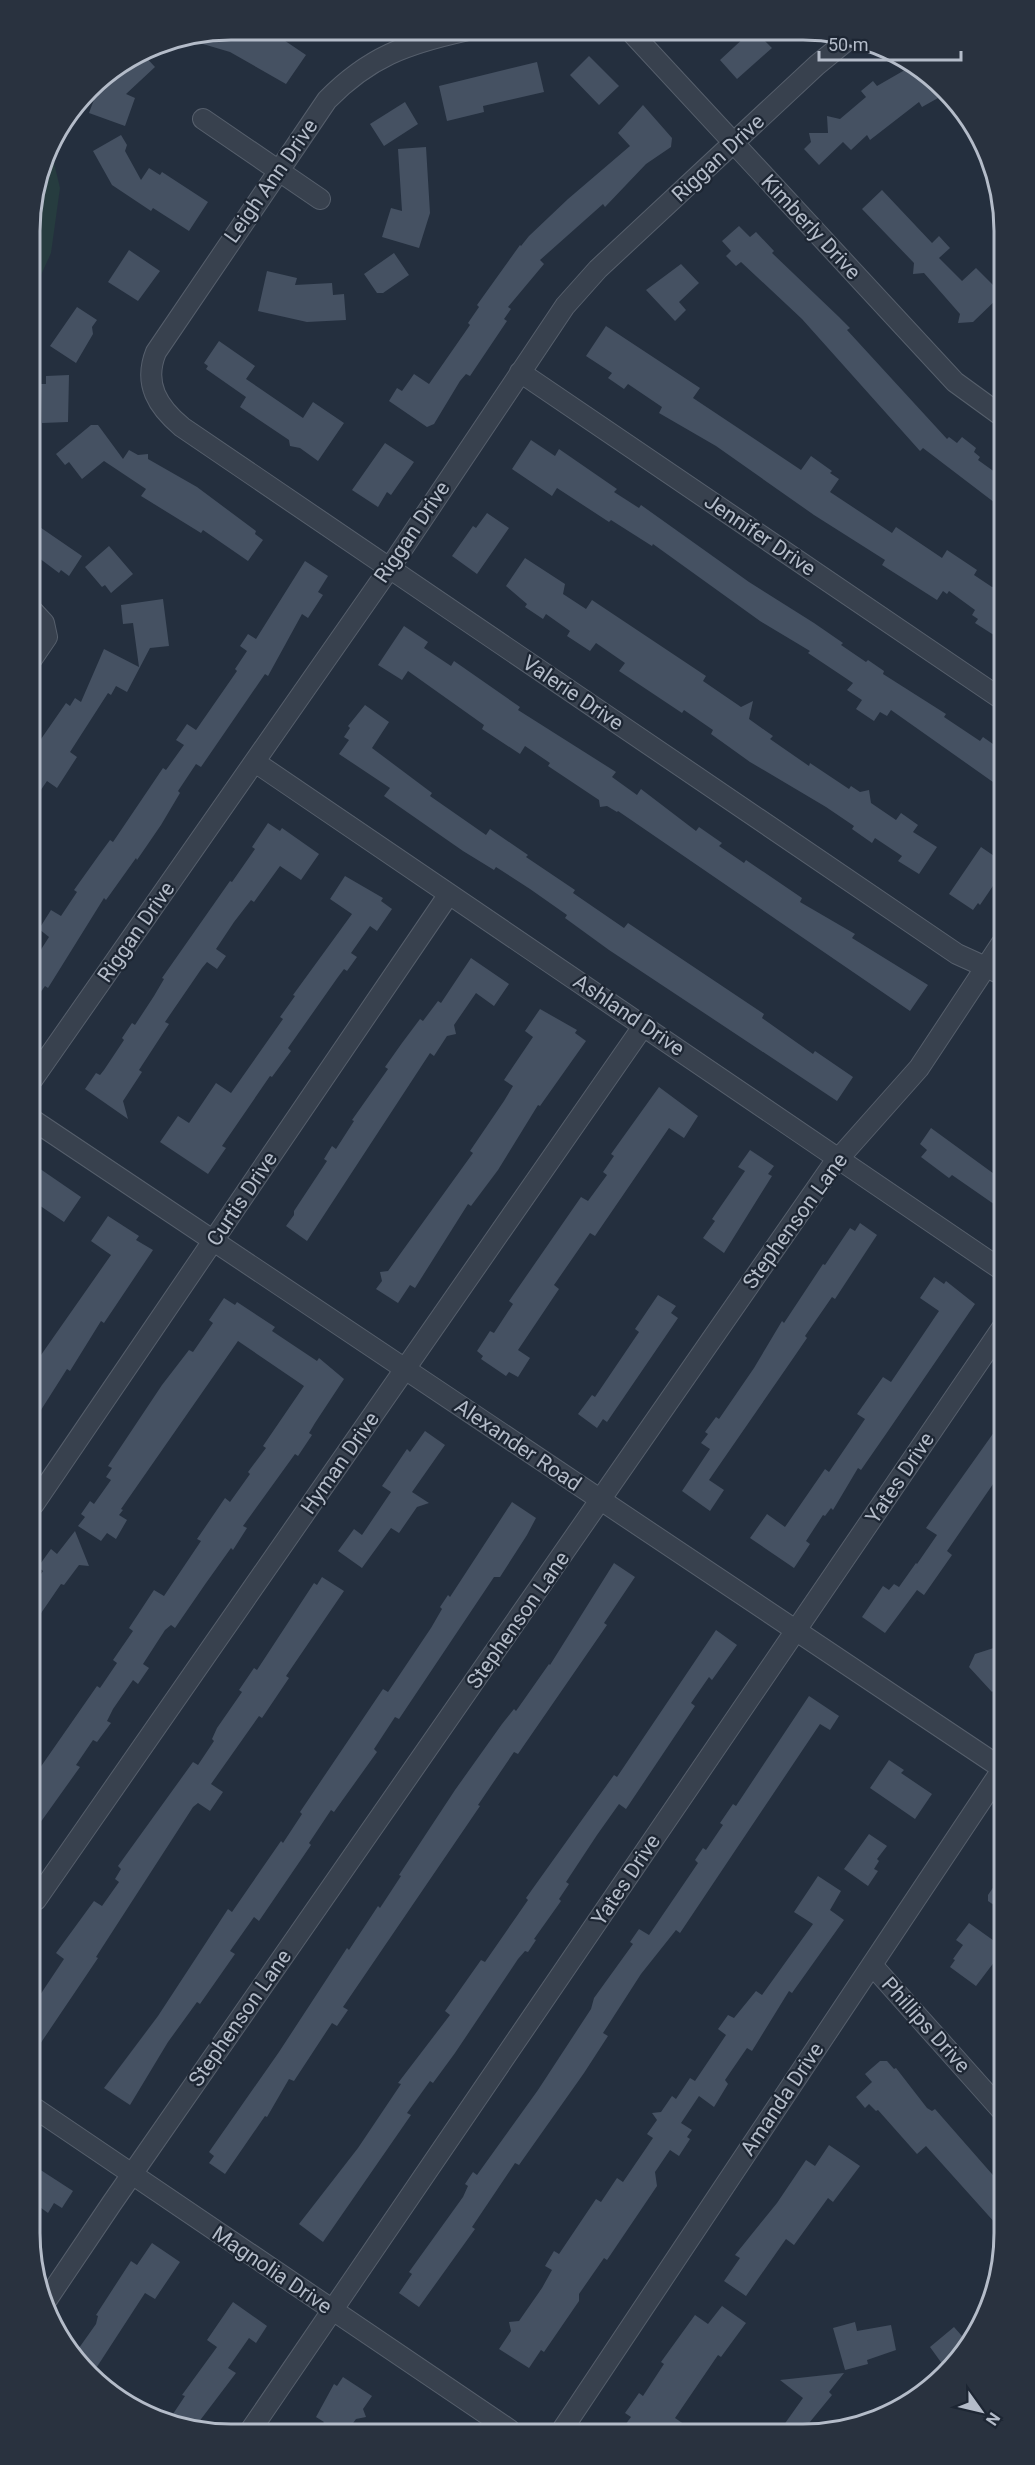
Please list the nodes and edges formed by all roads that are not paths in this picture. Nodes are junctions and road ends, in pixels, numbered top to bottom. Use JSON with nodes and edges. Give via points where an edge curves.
{"nodes":[{"id":1,"x":425,"y":40,"type":"edge"},
{"id":2,"x":638,"y":40,"type":"edge"},
{"id":3,"x":842,"y":44,"type":"edge"},
{"id":4,"x":203,"y":119,"type":"dead end"},
{"id":5,"x":735,"y":143,"type":"junction"},
{"id":6,"x":280,"y":172,"type":"junction"},
{"id":7,"x":320,"y":199,"type":"dead end"},
{"id":8,"x":520,"y":372,"type":"junction"},
{"id":9,"x":156,"y":399,"type":"joint"},
{"id":10,"x":994,"y":410,"type":"edge"},
{"id":11,"x":389,"y":569,"type":"junction"},
{"id":12,"x":41,"y":620,"type":"edge"},
{"id":13,"x":41,"y":646,"type":"edge"},
{"id":14,"x":994,"y":694,"type":"edge"},
{"id":15,"x":255,"y":762,"type":"junction"},
{"id":16,"x":449,"y":894,"type":"junction"},
{"id":17,"x":992,"y":971,"type":"edge"},
{"id":18,"x":644,"y":1025,"type":"junction"},
{"id":19,"x":41,"y":1068,"type":"edge"},
{"id":20,"x":41,"y":1125,"type":"edge"},
{"id":21,"x":838,"y":1159,"type":"junction"},
{"id":22,"x":213,"y":1241,"type":"junction"},
{"id":23,"x":994,"y":1265,"type":"edge"},
{"id":24,"x":994,"y":1340,"type":"edge"},
{"id":25,"x":405,"y":1369,"type":"junction"},
{"id":26,"x":40,"y":1495,"type":"edge"},
{"id":27,"x":601,"y":1500,"type":"junction"},
{"id":28,"x":796,"y":1630,"type":"junction"},
{"id":29,"x":994,"y":1763,"type":"edge"},
{"id":30,"x":994,"y":1782,"type":"edge"},
{"id":31,"x":40,"y":1894,"type":"edge"},
{"id":32,"x":872,"y":1965,"type":"junction"},
{"id":33,"x":994,"y":2102,"type":"edge"},
{"id":34,"x":40,"y":2112,"type":"edge"},
{"id":35,"x":132,"y":2174,"type":"junction"},
{"id":36,"x":51,"y":2294,"type":"edge"},
{"id":37,"x":332,"y":2311,"type":"junction"},
{"id":38,"x":255,"y":2424,"type":"edge"},
{"id":39,"x":501,"y":2424,"type":"edge"},
{"id":40,"x":566,"y":2424,"type":"edge"}],
"edges":[{"from":1,"to":6,"type":"street","name":"Leigh Ann Drive","via":[[386,54],[344,82],[327,100]]},
{"from":2,"to":5,"type":"street","name":"Kimberly Drive"},
{"from":3,"to":5,"type":"street","name":"Riggan Drive"},
{"from":4,"to":6,"type":"street"},
{"from":5,"to":8,"type":"street","name":"Riggan Drive","via":[[582,285]]},
{"from":5,"to":10,"type":"street","name":"Kimberly Drive","via":[[955,382]]},
{"from":6,"to":7,"type":"street"},
{"from":6,"to":9,"type":"street","name":"Leigh Ann Drive","via":[[156,352],[150,374]]},
{"from":8,"to":11,"type":"street","name":"Riggan Drive"},
{"from":8,"to":14,"type":"street","name":"Jennifer Drive"},
{"from":9,"to":11,"type":"street","name":"Valerie Drive","via":[[182,428]]},
{"from":11,"to":15,"type":"street","name":"Riggan Drive"},
{"from":11,"to":17,"type":"street","name":"Valerie Drive","via":[[957,954]]},
{"from":12,"to":13,"type":"street","via":[[47,637]]},
{"from":15,"to":16,"type":"street","name":"Ashland Drive"},
{"from":15,"to":19,"type":"street","name":"Riggan Drive"},
{"from":16,"to":18,"type":"street","name":"Ashland Drive"},
{"from":16,"to":22,"type":"street","name":"Curtis Drive"},
{"from":17,"to":21,"type":"street","name":"Stephenson Lane","via":[[919,1068]]},
{"from":18,"to":21,"type":"street","name":"Ashland Drive"},
{"from":18,"to":25,"type":"street","name":"Hyman Drive"},
{"from":20,"to":22,"type":"street","name":"Alexander Road"},
{"from":21,"to":23,"type":"street","name":"Ashland Drive"},
{"from":21,"to":27,"type":"street","name":"Stephenson Lane"},
{"from":22,"to":25,"type":"street","name":"Alexander Road"},
{"from":22,"to":26,"type":"street","name":"Curtis Drive"},
{"from":24,"to":28,"type":"street","name":"Yates Drive"},
{"from":25,"to":27,"type":"street","name":"Alexander Road"},
{"from":25,"to":31,"type":"street","name":"Hyman Drive"},
{"from":27,"to":28,"type":"street","name":"Alexander Road"},
{"from":27,"to":35,"type":"street","name":"Stephenson Lane"},
{"from":28,"to":29,"type":"street","name":"Alexander Road"},
{"from":28,"to":37,"type":"street","name":"Yates Drive"},
{"from":30,"to":32,"type":"street","name":"Amanda Drive"},
{"from":32,"to":33,"type":"street","name":"Phillips Drive"},
{"from":32,"to":40,"type":"street","name":"Amanda Drive"},
{"from":34,"to":35,"type":"street","name":"Magnolia Drive"},
{"from":35,"to":36,"type":"street","name":"Stephenson Lane"},
{"from":35,"to":37,"type":"street","name":"Magnolia Drive"},
{"from":37,"to":38,"type":"street","name":"Yates Drive"},
{"from":37,"to":39,"type":"street","name":"Magnolia Drive"}]}
